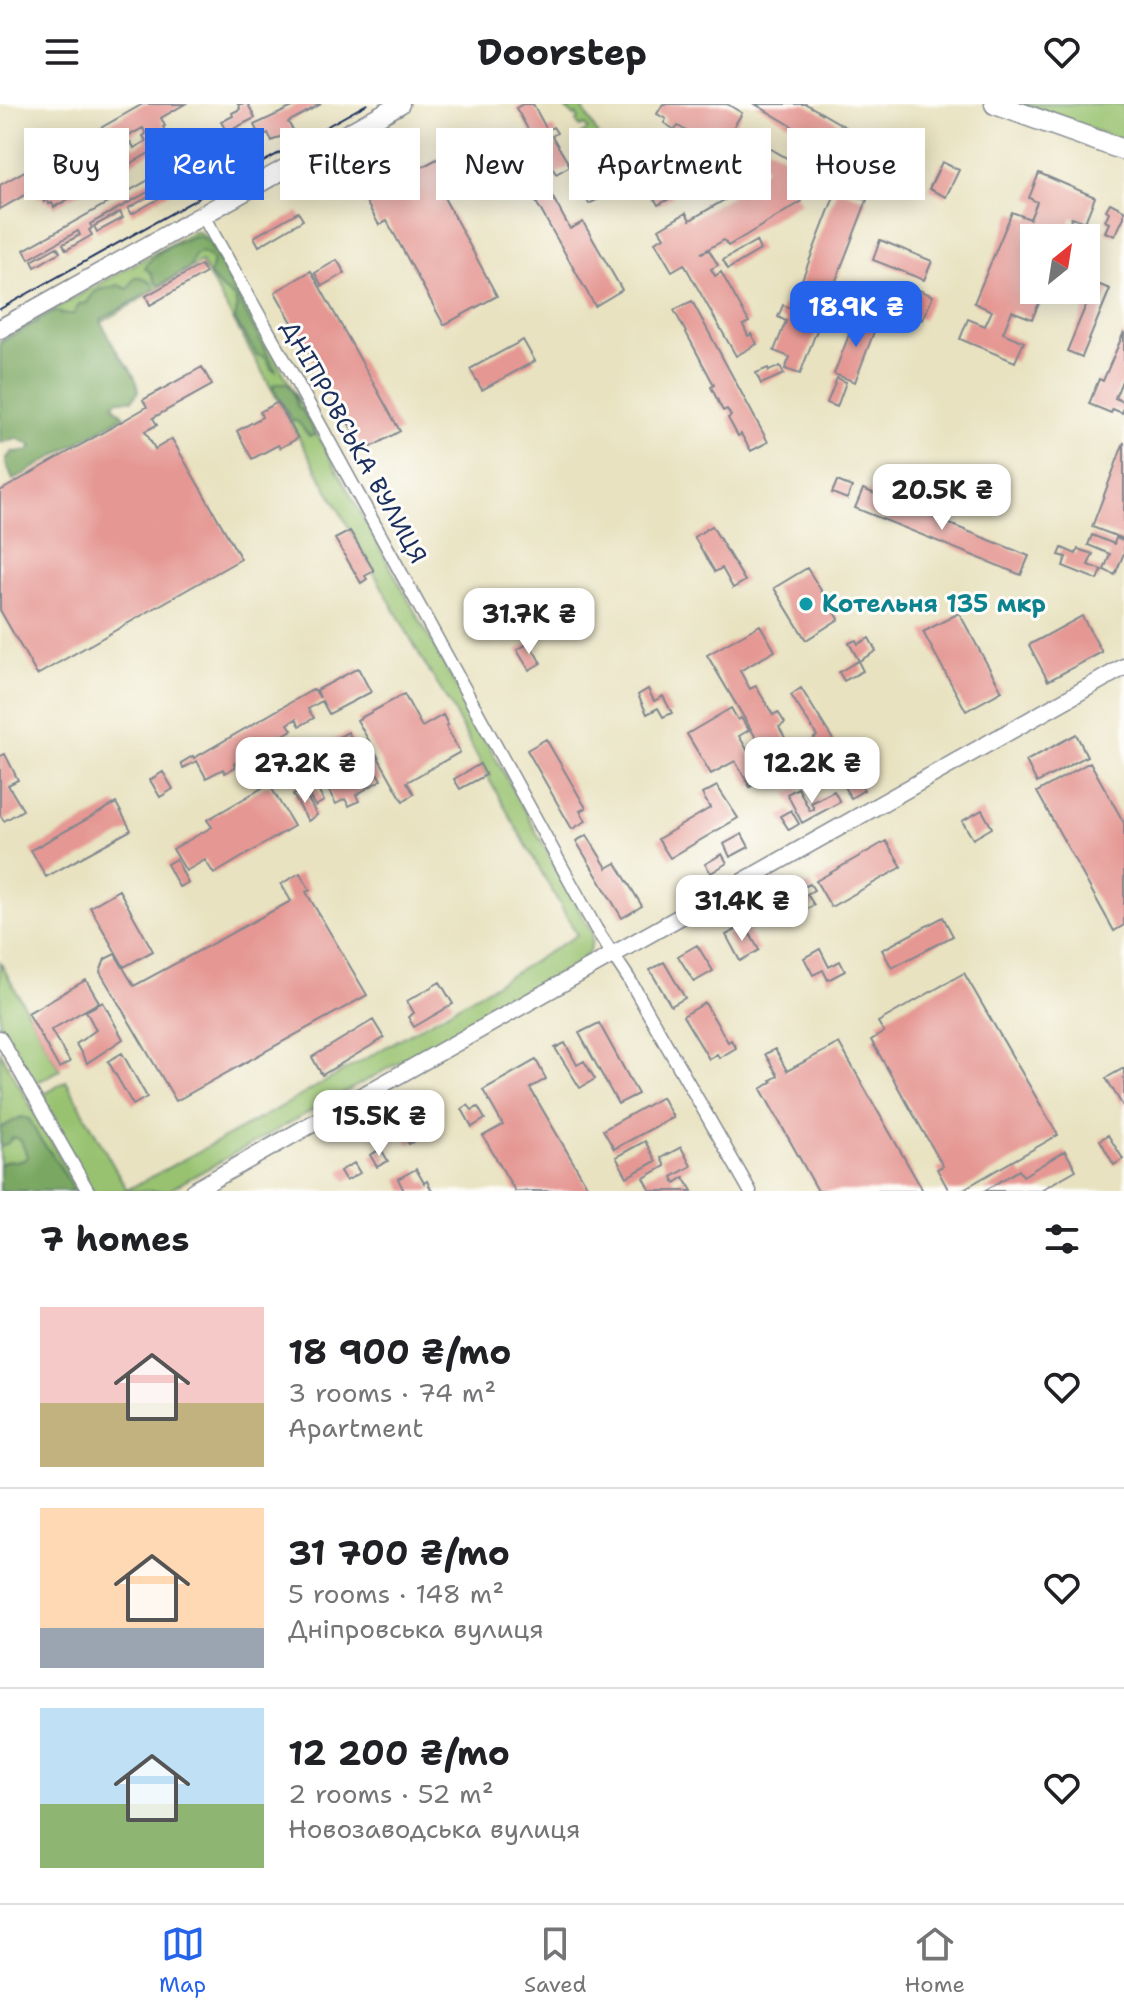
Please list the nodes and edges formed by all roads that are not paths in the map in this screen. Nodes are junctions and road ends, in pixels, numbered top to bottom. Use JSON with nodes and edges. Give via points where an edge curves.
{"nodes":[{"id":1,"x":400,"y":104,"type":"edge"},
{"id":2,"x":995,"y":104,"type":"edge"},
{"id":3,"x":1124,"y":150,"type":"edge"},
{"id":4,"x":202,"y":214,"type":"junction"},
{"id":5,"x":0,"y":329,"type":"edge"},
{"id":6,"x":1124,"y":667,"type":"edge"},
{"id":7,"x":613,"y":954,"type":"junction"},
{"id":8,"x":0,"y":1037,"type":"edge"},
{"id":9,"x":88,"y":1191,"type":"edge"},
{"id":10,"x":193,"y":1191,"type":"edge"},
{"id":11,"x":750,"y":1191,"type":"edge"}],
"edges":[{"from":1,"to":4,"type":"main road"},
{"from":2,"to":3,"type":"main road"},
{"from":4,"to":5,"type":"main road"},
{"from":4,"to":7,"type":"street","name":"ДНІПРОВСЬКА ВУЛИЦЯ"},
{"from":6,"to":7,"type":"street"},
{"from":7,"to":10,"type":"street"},
{"from":7,"to":11,"type":"street","name":"ДНІПРОВСЬКА ВУЛИЦЯ"},
{"from":8,"to":9,"type":"street"}]}
